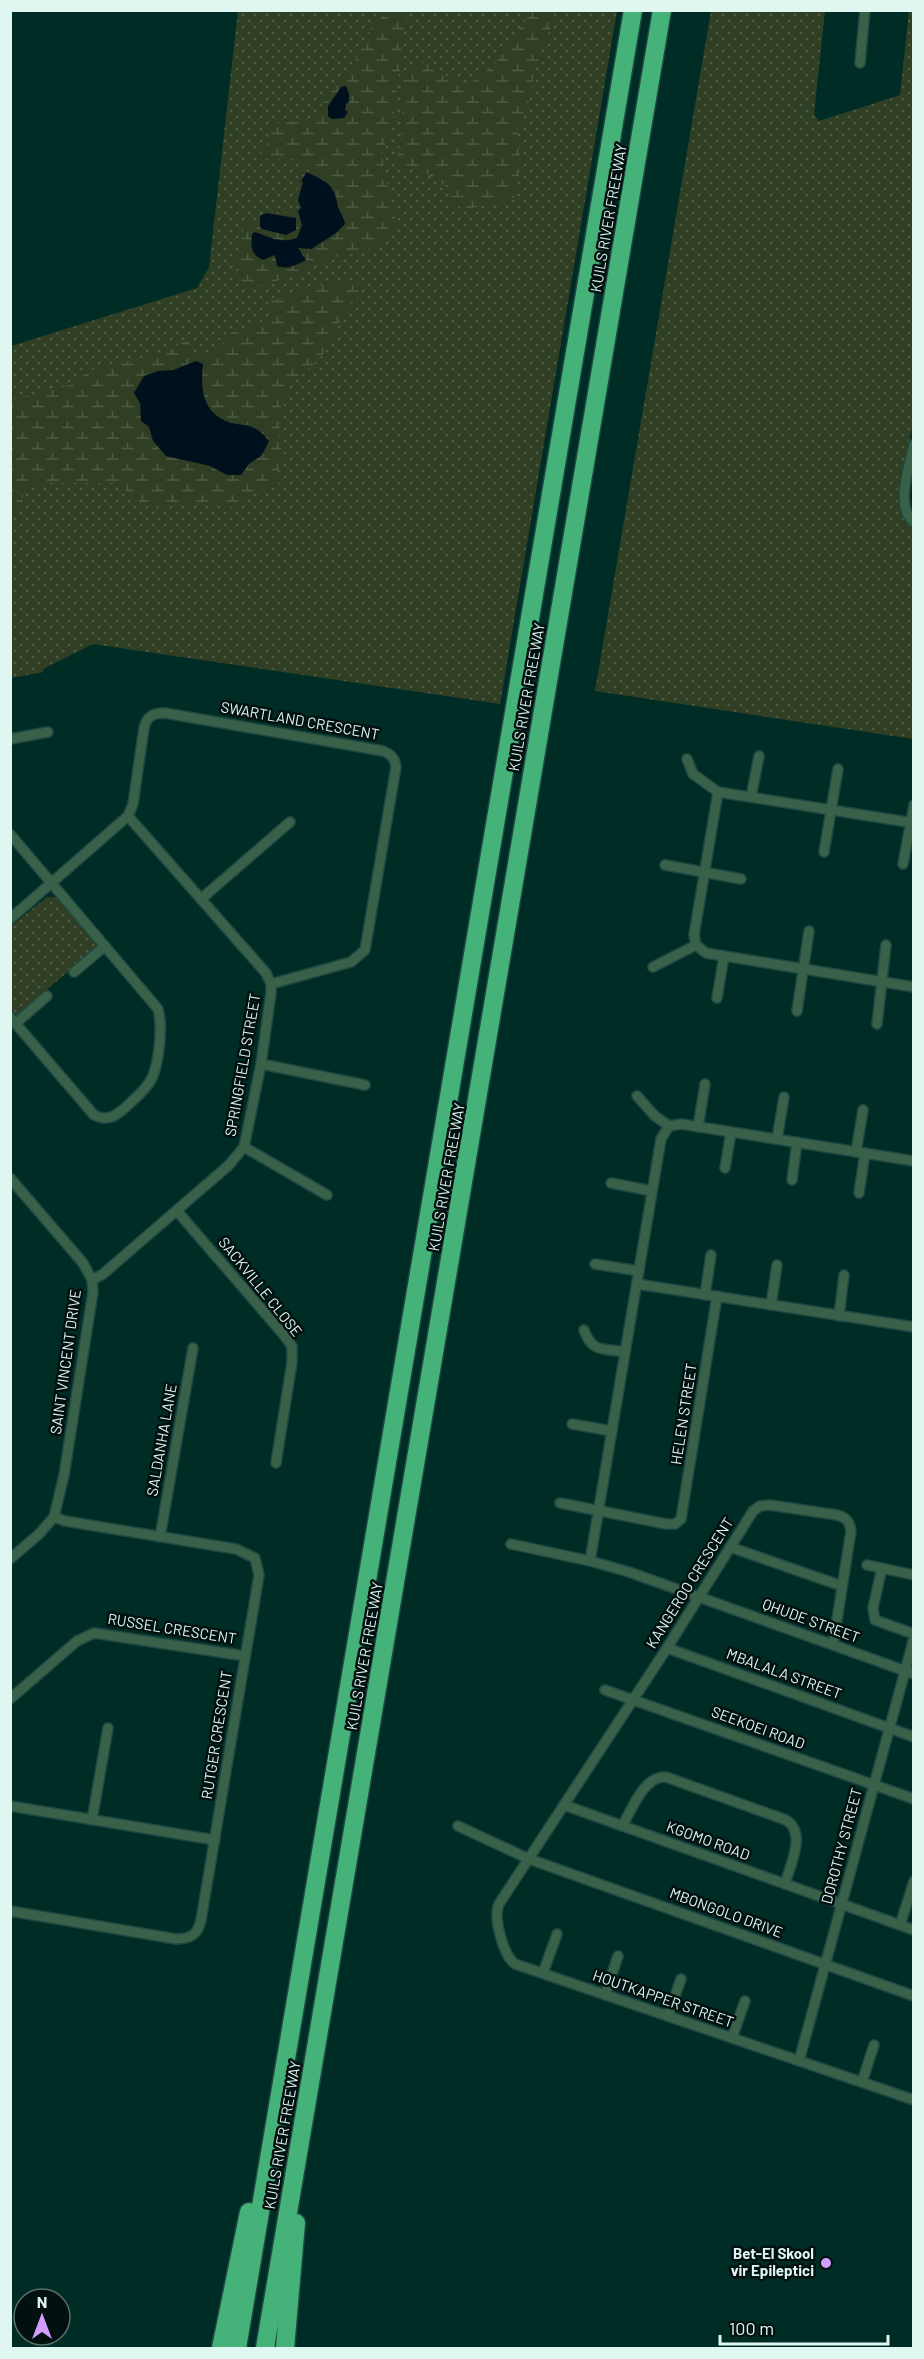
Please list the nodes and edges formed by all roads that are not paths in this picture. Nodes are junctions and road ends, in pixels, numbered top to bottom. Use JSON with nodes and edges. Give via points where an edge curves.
{"nodes":[{"id":1,"x":633,"y":10,"type":"edge"},
{"id":2,"x":662,"y":10,"type":"edge"},
{"id":3,"x":865,"y":10,"type":"edge"},
{"id":4,"x":860,"y":63,"type":"dead end"},
{"id":5,"x":914,"y":444,"type":"edge"},
{"id":6,"x":914,"y":522,"type":"edge"},
{"id":7,"x":48,"y":732,"type":"dead end"},
{"id":8,"x":10,"y":739,"type":"edge"},
{"id":9,"x":759,"y":756,"type":"dead end"},
{"id":10,"x":687,"y":759,"type":"dead end"},
{"id":11,"x":838,"y":769,"type":"dead end"},
{"id":12,"x":718,"y":792,"type":"junction"},
{"id":13,"x":751,"y":797,"type":"junction"},
{"id":14,"x":914,"y":805,"type":"edge"},
{"id":15,"x":831,"y":810,"type":"junction"},
{"id":16,"x":129,"y":816,"type":"junction"},
{"id":17,"x":290,"y":822,"type":"dead end"},
{"id":18,"x":912,"y":823,"type":"edge"},
{"id":19,"x":10,"y":834,"type":"edge"},
{"id":20,"x":824,"y":852,"type":"dead end"},
{"id":21,"x":903,"y":864,"type":"dead end"},
{"id":22,"x":665,"y":865,"type":"dead end"},
{"id":23,"x":704,"y":872,"type":"junction"},
{"id":24,"x":741,"y":879,"type":"dead end"},
{"id":25,"x":52,"y":885,"type":"junction"},
{"id":26,"x":201,"y":899,"type":"junction"},
{"id":27,"x":10,"y":920,"type":"edge"},
{"id":28,"x":808,"y":931,"type":"dead end"},
{"id":29,"x":696,"y":945,"type":"junction"},
{"id":30,"x":886,"y":945,"type":"dead end"},
{"id":31,"x":105,"y":946,"type":"junction"},
{"id":32,"x":724,"y":956,"type":"junction"},
{"id":33,"x":653,"y":968,"type":"dead end"},
{"id":34,"x":803,"y":969,"type":"junction"},
{"id":35,"x":74,"y":972,"type":"dead end"},
{"id":36,"x":882,"y":982,"type":"junction"},
{"id":37,"x":271,"y":984,"type":"junction"},
{"id":38,"x":914,"y":987,"type":"edge"},
{"id":39,"x":47,"y":996,"type":"dead end"},
{"id":40,"x":717,"y":998,"type":"dead end"},
{"id":41,"x":797,"y":1011,"type":"dead end"},
{"id":42,"x":13,"y":1020,"type":"edge"},
{"id":43,"x":877,"y":1024,"type":"dead end"},
{"id":44,"x":261,"y":1064,"type":"junction"},
{"id":45,"x":705,"y":1084,"type":"dead end"},
{"id":46,"x":365,"y":1085,"type":"dead end"},
{"id":47,"x":637,"y":1096,"type":"dead end"},
{"id":48,"x":784,"y":1097,"type":"dead end"},
{"id":49,"x":863,"y":1110,"type":"dead end"},
{"id":50,"x":669,"y":1126,"type":"junction"},
{"id":51,"x":698,"y":1126,"type":"junction"},
{"id":52,"x":731,"y":1132,"type":"junction"},
{"id":53,"x":777,"y":1139,"type":"junction"},
{"id":54,"x":797,"y":1142,"type":"junction"},
{"id":55,"x":244,"y":1147,"type":"junction"},
{"id":56,"x":860,"y":1153,"type":"junction"},
{"id":57,"x":914,"y":1161,"type":"edge"},
{"id":58,"x":725,"y":1168,"type":"dead end"},
{"id":59,"x":792,"y":1180,"type":"dead end"},
{"id":60,"x":611,"y":1183,"type":"dead end"},
{"id":61,"x":13,"y":1185,"type":"edge"},
{"id":62,"x":652,"y":1191,"type":"junction"},
{"id":63,"x":859,"y":1193,"type":"dead end"},
{"id":64,"x":327,"y":1195,"type":"dead end"},
{"id":65,"x":177,"y":1211,"type":"junction"},
{"id":66,"x":711,"y":1255,"type":"dead end"},
{"id":67,"x":595,"y":1264,"type":"dead end"},
{"id":68,"x":777,"y":1265,"type":"dead end"},
{"id":69,"x":639,"y":1271,"type":"junction"},
{"id":70,"x":844,"y":1275,"type":"dead end"},
{"id":71,"x":92,"y":1280,"type":"junction"},
{"id":72,"x":637,"y":1284,"type":"junction"},
{"id":73,"x":705,"y":1294,"type":"junction"},
{"id":74,"x":717,"y":1296,"type":"junction"},
{"id":75,"x":771,"y":1305,"type":"junction"},
{"id":76,"x":839,"y":1316,"type":"junction"},
{"id":77,"x":914,"y":1327,"type":"edge"},
{"id":78,"x":585,"y":1330,"type":"dead end"},
{"id":79,"x":193,"y":1348,"type":"dead end"},
{"id":80,"x":625,"y":1352,"type":"junction"},
{"id":81,"x":572,"y":1424,"type":"dead end"},
{"id":82,"x":612,"y":1431,"type":"junction"},
{"id":83,"x":276,"y":1463,"type":"dead end"},
{"id":84,"x":560,"y":1503,"type":"dead end"},
{"id":85,"x":599,"y":1511,"type":"junction"},
{"id":86,"x":54,"y":1517,"type":"junction"},
{"id":87,"x":160,"y":1537,"type":"junction"},
{"id":88,"x":511,"y":1544,"type":"dead end"},
{"id":89,"x":730,"y":1547,"type":"junction"},
{"id":90,"x":10,"y":1559,"type":"edge"},
{"id":91,"x":590,"y":1560,"type":"junction"},
{"id":92,"x":867,"y":1565,"type":"dead end"},
{"id":93,"x":882,"y":1568,"type":"junction"},
{"id":94,"x":914,"y":1575,"type":"edge"},
{"id":95,"x":842,"y":1586,"type":"junction"},
{"id":96,"x":699,"y":1597,"type":"junction"},
{"id":97,"x":914,"y":1636,"type":"edge"},
{"id":98,"x":833,"y":1645,"type":"junction"},
{"id":99,"x":667,"y":1648,"type":"junction"},
{"id":100,"x":245,"y":1656,"type":"junction"},
{"id":101,"x":910,"y":1673,"type":"edge"},
{"id":102,"x":605,"y":1690,"type":"dead end"},
{"id":103,"x":10,"y":1699,"type":"edge"},
{"id":104,"x":633,"y":1700,"type":"junction"},
{"id":105,"x":108,"y":1728,"type":"dead end"},
{"id":106,"x":890,"y":1729,"type":"junction"},
{"id":107,"x":914,"y":1737,"type":"edge"},
{"id":108,"x":874,"y":1785,"type":"junction"},
{"id":109,"x":914,"y":1799,"type":"edge"},
{"id":110,"x":564,"y":1805,"type":"junction"},
{"id":111,"x":10,"y":1806,"type":"edge"},
{"id":112,"x":92,"y":1820,"type":"junction"},
{"id":113,"x":458,"y":1826,"type":"dead end"},
{"id":114,"x":622,"y":1826,"type":"junction"},
{"id":115,"x":215,"y":1840,"type":"junction"},
{"id":116,"x":529,"y":1859,"type":"junction"},
{"id":117,"x":914,"y":1881,"type":"edge"},
{"id":118,"x":785,"y":1884,"type":"junction"},
{"id":119,"x":843,"y":1905,"type":"junction"},
{"id":120,"x":10,"y":1911,"type":"edge"},
{"id":121,"x":900,"y":1925,"type":"junction"},
{"id":122,"x":914,"y":1930,"type":"edge"},
{"id":123,"x":557,"y":1934,"type":"dead end"},
{"id":124,"x":618,"y":1956,"type":"dead end"},
{"id":125,"x":826,"y":1965,"type":"junction"},
{"id":126,"x":543,"y":1973,"type":"junction"},
{"id":127,"x":681,"y":1979,"type":"dead end"},
{"id":128,"x":605,"y":1995,"type":"junction"},
{"id":129,"x":914,"y":1996,"type":"edge"},
{"id":130,"x":745,"y":2001,"type":"dead end"},
{"id":131,"x":668,"y":2016,"type":"junction"},
{"id":132,"x":732,"y":2038,"type":"junction"},
{"id":133,"x":874,"y":2045,"type":"dead end"},
{"id":134,"x":799,"y":2061,"type":"junction"},
{"id":135,"x":862,"y":2082,"type":"junction"},
{"id":136,"x":914,"y":2100,"type":"edge"},
{"id":137,"x":268,"y":2163,"type":"junction"},
{"id":138,"x":296,"y":2171,"type":"junction"},
{"id":139,"x":221,"y":2349,"type":"edge"},
{"id":140,"x":237,"y":2349,"type":"edge"},
{"id":141,"x":266,"y":2349,"type":"edge"},
{"id":142,"x":285,"y":2349,"type":"edge"}],
"edges":[{"from":1,"to":137,"type":"highway","name":"KUILS RIVER FREEWAY"},
{"from":2,"to":138,"type":"highway","name":"KUILS RIVER FREEWAY"},
{"from":3,"to":4,"type":"street"},
{"from":5,"to":6,"type":"street","via":[[903,499],[904,510]]},
{"from":7,"to":8,"type":"street"},
{"from":9,"to":13,"type":"street"},
{"from":10,"to":12,"type":"street","via":[[693,774]]},
{"from":11,"to":15,"type":"street"},
{"from":12,"to":13,"type":"street"},
{"from":12,"to":23,"type":"street"},
{"from":13,"to":15,"type":"street"},
{"from":14,"to":18,"type":"street"},
{"from":15,"to":18,"type":"street"},
{"from":15,"to":20,"type":"street"},
{"from":16,"to":25,"type":"street"},
{"from":16,"to":26,"type":"street","name":"SPRINGFIELD STREET"},
{"from":16,"to":37,"type":"street","name":"SWARTLAND CRESCENT","via":[[144,728],[153,714],[383,751],[392,756],[396,767],[365,950],[351,962]]},
{"from":17,"to":26,"type":"street"},
{"from":18,"to":21,"type":"street"},
{"from":19,"to":25,"type":"street"},
{"from":22,"to":23,"type":"street"},
{"from":23,"to":24,"type":"street"},
{"from":23,"to":29,"type":"street","via":[[694,935]]},
{"from":25,"to":27,"type":"street"},
{"from":25,"to":31,"type":"street"},
{"from":26,"to":37,"type":"street","name":"SPRINGFIELD STREET","via":[[266,973]]},
{"from":28,"to":34,"type":"street"},
{"from":29,"to":32,"type":"street","via":[[706,953]]},
{"from":29,"to":33,"type":"street"},
{"from":30,"to":36,"type":"street"},
{"from":31,"to":35,"type":"street"},
{"from":31,"to":42,"type":"street","via":[[155,1003],[161,1025],[151,1079],[116,1116],[105,1119],[94,1115]]},
{"from":32,"to":34,"type":"street"},
{"from":32,"to":40,"type":"street"},
{"from":34,"to":36,"type":"street"},
{"from":34,"to":41,"type":"street"},
{"from":36,"to":38,"type":"street"},
{"from":36,"to":43,"type":"street"},
{"from":37,"to":44,"type":"street","name":"SPRINGFIELD STREET"},
{"from":39,"to":42,"type":"street"},
{"from":44,"to":46,"type":"street"},
{"from":44,"to":55,"type":"street","name":"SPRINGFIELD STREET"},
{"from":45,"to":51,"type":"street"},
{"from":47,"to":50,"type":"street"},
{"from":48,"to":53,"type":"street"},
{"from":49,"to":56,"type":"street"},
{"from":50,"to":51,"type":"street"},
{"from":50,"to":62,"type":"street","via":[[662,1134]]},
{"from":51,"to":52,"type":"street"},
{"from":52,"to":53,"type":"street"},
{"from":52,"to":58,"type":"street"},
{"from":53,"to":54,"type":"street"},
{"from":54,"to":56,"type":"street"},
{"from":54,"to":59,"type":"street"},
{"from":55,"to":64,"type":"street"},
{"from":55,"to":65,"type":"street","name":"SPRINGFIELD STREET"},
{"from":56,"to":57,"type":"street"},
{"from":56,"to":63,"type":"street"},
{"from":60,"to":62,"type":"street"},
{"from":61,"to":71,"type":"street","name":"SAINT VINCENT DRIVE","via":[[83,1263]]},
{"from":62,"to":69,"type":"street"},
{"from":65,"to":71,"type":"street","name":"SPRINGFIELD STREET"},
{"from":65,"to":83,"type":"street","name":"SACKVILLE CLOSE","via":[[292,1346]]},
{"from":66,"to":73,"type":"street"},
{"from":67,"to":69,"type":"street"},
{"from":68,"to":75,"type":"street"},
{"from":69,"to":72,"type":"street"},
{"from":70,"to":76,"type":"street"},
{"from":71,"to":86,"type":"street","name":"SAINT VINCENT DRIVE","via":[[91,1310]]},
{"from":72,"to":73,"type":"street"},
{"from":72,"to":80,"type":"street"},
{"from":73,"to":74,"type":"street"},
{"from":74,"to":75,"type":"street"},
{"from":74,"to":85,"type":"street","name":"HELEN STREET","via":[[683,1515],[675,1524],[666,1524]]},
{"from":75,"to":76,"type":"street"},
{"from":76,"to":77,"type":"street"},
{"from":78,"to":80,"type":"street","via":[[592,1346]]},
{"from":79,"to":87,"type":"street","name":"SALDANHA LANE"},
{"from":80,"to":82,"type":"street"},
{"from":81,"to":82,"type":"street"},
{"from":82,"to":85,"type":"street"},
{"from":84,"to":85,"type":"street"},
{"from":85,"to":91,"type":"street"},
{"from":86,"to":87,"type":"street","name":"RUTGER CRESCENT"},
{"from":86,"to":90,"type":"street","name":"SAINT VINCENT DRIVE"},
{"from":87,"to":100,"type":"street","name":"RUTGER CRESCENT","via":[[236,1549],[255,1558],[259,1575]]},
{"from":88,"to":91,"type":"street","name":"QHUDE STREET"},
{"from":89,"to":95,"type":"street"},
{"from":89,"to":95,"type":"street","name":"KANGEROO CRESCENT","via":[[760,1506],[841,1516],[851,1531]]},
{"from":89,"to":96,"type":"street","name":"KANGEROO CRESCENT"},
{"from":91,"to":96,"type":"street","name":"QHUDE STREET"},
{"from":92,"to":93,"type":"street"},
{"from":93,"to":94,"type":"street"},
{"from":93,"to":97,"type":"street","via":[[873,1608],[875,1620]]},
{"from":95,"to":98,"type":"street","name":"KANGEROO CRESCENT"},
{"from":96,"to":98,"type":"street","name":"QHUDE STREET"},
{"from":96,"to":99,"type":"street","name":"KANGEROO CRESCENT"},
{"from":97,"to":101,"type":"street","name":"DOROTHY STREET"},
{"from":98,"to":101,"type":"street","name":"QHUDE STREET"},
{"from":99,"to":104,"type":"street","name":"KANGEROO CRESCENT"},
{"from":99,"to":106,"type":"street","name":"MBALALA STREET"},
{"from":100,"to":103,"type":"street","name":"RUSSEL CRESCENT","via":[[94,1633],[77,1641]]},
{"from":100,"to":115,"type":"street","name":"RUTGER CRESCENT"},
{"from":101,"to":106,"type":"street","name":"DOROTHY STREET"},
{"from":102,"to":104,"type":"street","name":"SEEKOEI ROAD"},
{"from":104,"to":108,"type":"street","name":"SEEKOEI ROAD"},
{"from":104,"to":110,"type":"street","name":"KANGEROO CRESCENT"},
{"from":105,"to":112,"type":"street"},
{"from":106,"to":107,"type":"street","name":"MBALALA STREET"},
{"from":106,"to":108,"type":"street","name":"DOROTHY STREET"},
{"from":108,"to":109,"type":"street","name":"SEEKOEI ROAD"},
{"from":108,"to":119,"type":"street","name":"DOROTHY STREET"},
{"from":110,"to":114,"type":"street","name":"KGOMO ROAD"},
{"from":110,"to":116,"type":"street","name":"KANGEROO CRESCENT"},
{"from":111,"to":112,"type":"street"},
{"from":112,"to":115,"type":"street"},
{"from":113,"to":116,"type":"street","name":"MBONGOLO DRIVE"},
{"from":114,"to":118,"type":"street","name":"KGOMO ROAD"},
{"from":114,"to":118,"type":"street","via":[[649,1783],[666,1777],[793,1825],[797,1840]]},
{"from":115,"to":120,"type":"street","name":"RUTGER CRESCENT","via":[[199,1928],[186,1939]]},
{"from":116,"to":125,"type":"street","name":"MBONGOLO DRIVE"},
{"from":116,"to":126,"type":"street","name":"HOUTKAPPER STREET","via":[[499,1904],[496,1918],[510,1960]]},
{"from":117,"to":121,"type":"street"},
{"from":118,"to":119,"type":"street","name":"KGOMO ROAD"},
{"from":119,"to":121,"type":"street","name":"KGOMO ROAD"},
{"from":119,"to":125,"type":"street","name":"DOROTHY STREET"},
{"from":121,"to":122,"type":"street","name":"KGOMO ROAD"},
{"from":123,"to":126,"type":"street"},
{"from":124,"to":128,"type":"street"},
{"from":125,"to":129,"type":"street","name":"MBONGOLO DRIVE"},
{"from":125,"to":134,"type":"street","name":"DOROTHY STREET"},
{"from":126,"to":128,"type":"street","name":"HOUTKAPPER STREET"},
{"from":127,"to":131,"type":"street"},
{"from":128,"to":131,"type":"street","name":"HOUTKAPPER STREET"},
{"from":130,"to":132,"type":"street"},
{"from":131,"to":132,"type":"street","name":"HOUTKAPPER STREET"},
{"from":132,"to":134,"type":"street","name":"HOUTKAPPER STREET"},
{"from":133,"to":135,"type":"street"},
{"from":134,"to":135,"type":"street","name":"HOUTKAPPER STREET"},
{"from":135,"to":136,"type":"street","name":"HOUTKAPPER STREET"},
{"from":137,"to":139,"type":"highway","via":[[244,2232]]},
{"from":137,"to":140,"type":"highway","name":"KUILS RIVER FREEWAY"},
{"from":138,"to":141,"type":"highway","name":"KUILS RIVER FREEWAY"},
{"from":138,"to":142,"type":"highway","via":[[295,2250]]}]}
